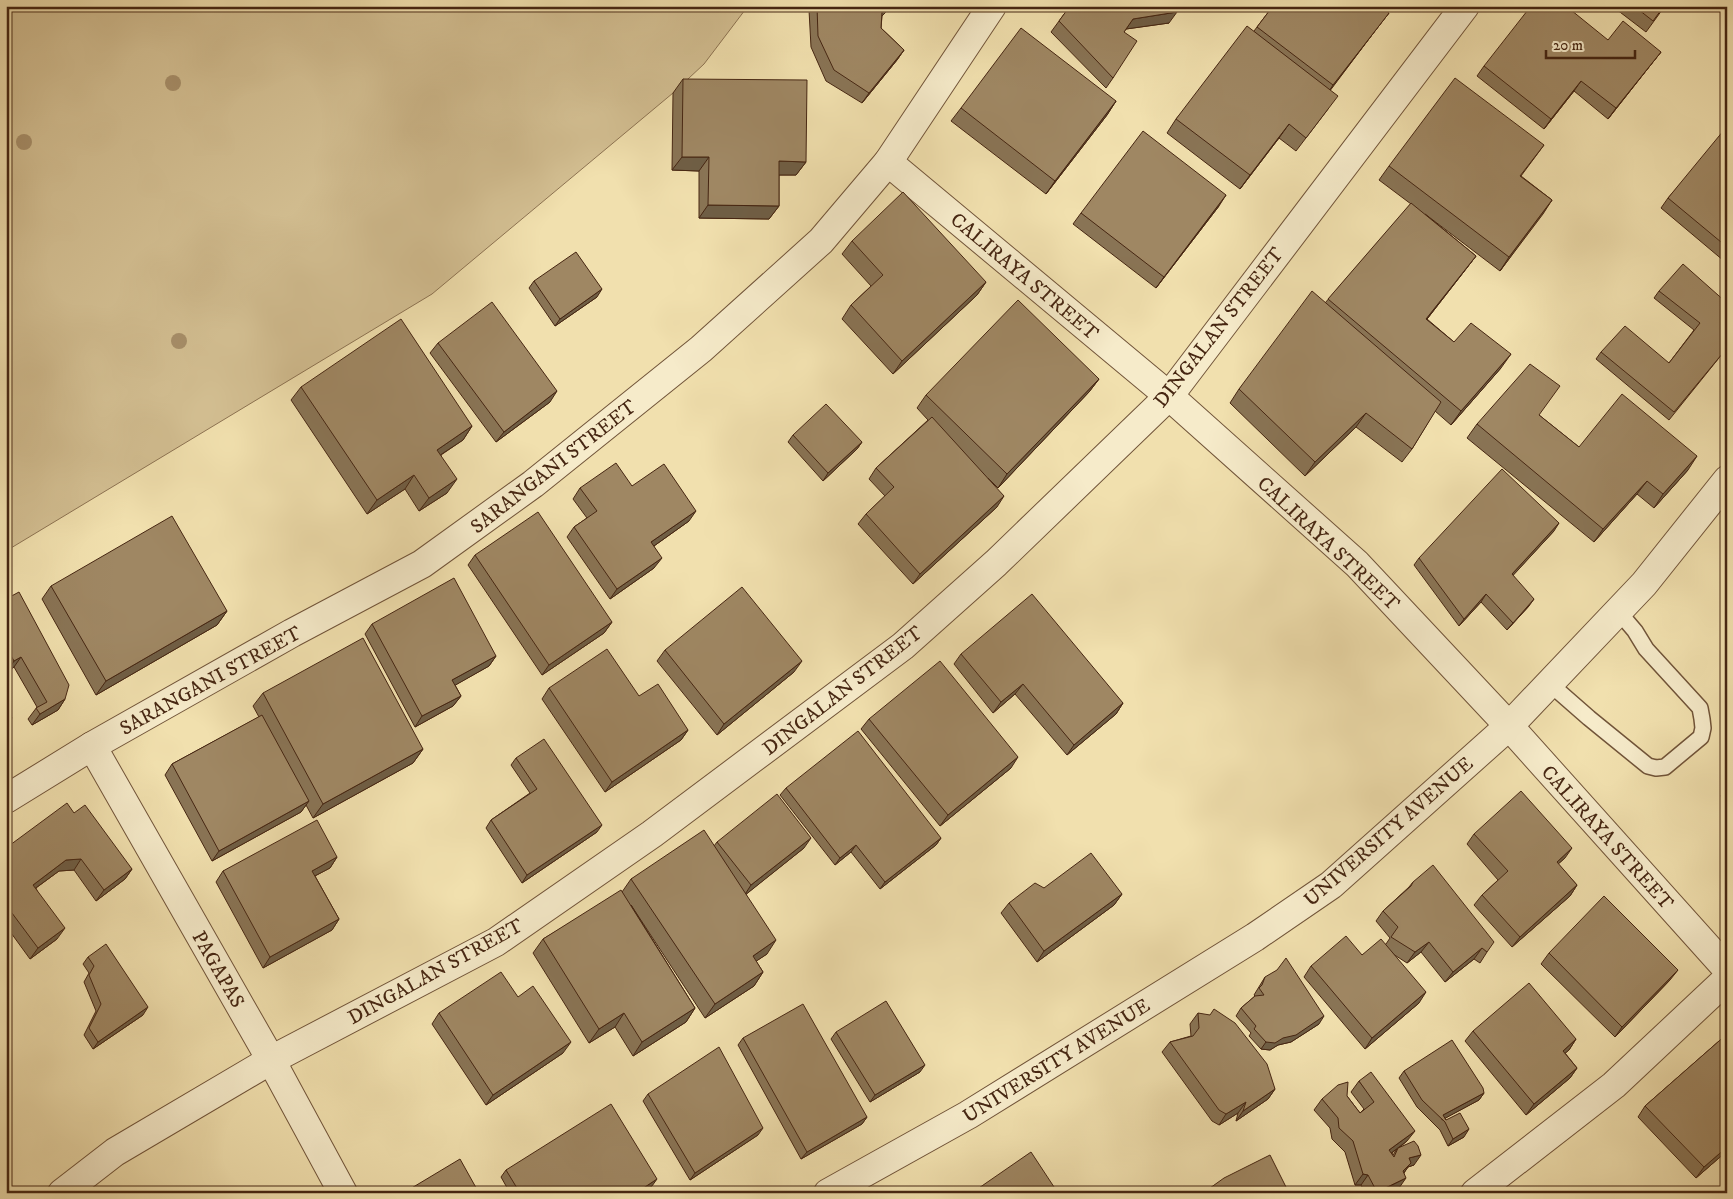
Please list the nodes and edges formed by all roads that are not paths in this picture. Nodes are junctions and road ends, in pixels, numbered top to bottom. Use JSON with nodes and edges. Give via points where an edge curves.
{"nodes":[{"id":1,"x":992,"y":6,"type":"edge"},
{"id":2,"x":1465,"y":6,"type":"edge"},
{"id":3,"x":888,"y":162,"type":"junction"},
{"id":4,"x":1168,"y":396,"type":"junction"},
{"id":5,"x":1727,"y":480,"type":"edge"},
{"id":6,"x":1618,"y":611,"type":"junction"},
{"id":7,"x":1549,"y":683,"type":"junction"},
{"id":8,"x":1509,"y":726,"type":"junction"},
{"id":9,"x":92,"y":746,"type":"junction"},
{"id":10,"x":6,"y":798,"type":"edge"},
{"id":11,"x":1727,"y":969,"type":"edge"},
{"id":12,"x":1727,"y":979,"type":"edge"},
{"id":13,"x":271,"y":1060,"type":"junction"},
{"id":14,"x":1482,"y":1191,"type":"edge"},
{"id":15,"x":62,"y":1193,"type":"edge"},
{"id":16,"x":343,"y":1193,"type":"edge"},
{"id":17,"x":828,"y":1193,"type":"edge"}],
"edges":[{"from":1,"to":3,"type":"street","name":"SARANGANI STREET"},
{"from":2,"to":4,"type":"street","name":"DINGALAN STREET"},
{"from":3,"to":4,"type":"street","name":"CALIRAYA STREET"},
{"from":3,"to":9,"type":"street","name":"SARANGANI STREET","via":[[821,241],[786,273],[701,350],[533,484],[422,564]]},
{"from":4,"to":8,"type":"street","name":"CALIRAYA STREET","via":[[1357,564]]},
{"from":4,"to":13,"type":"street","name":"DINGALAN STREET","via":[[996,563],[903,646],[652,834],[496,942]]},
{"from":5,"to":6,"type":"street","name":"UNIVERSITY AVENUE","via":[[1644,584]]},
{"from":6,"to":7,"type":"street","name":"UNIVERSITY AVENUE"},
{"from":6,"to":7,"type":"lane","via":[[1646,649],[1700,708],[1703,728],[1700,737],[1665,767],[1648,766]]},
{"from":7,"to":8,"type":"street","name":"UNIVERSITY AVENUE"},
{"from":8,"to":11,"type":"street","name":"CALIRAYA STREET"},
{"from":8,"to":17,"type":"street","name":"UNIVERSITY AVENUE","via":[[1331,885],[1255,937],[968,1115]]},
{"from":9,"to":10,"type":"street","name":"SARANGANI STREET"},
{"from":9,"to":13,"type":"street","name":"PAGAPAS"},
{"from":12,"to":14,"type":"street","via":[[1614,1086]]},
{"from":13,"to":15,"type":"street","name":"DINGALAN STREET","via":[[115,1152]]},
{"from":13,"to":16,"type":"street","name":"PAGAPAS"}]}
